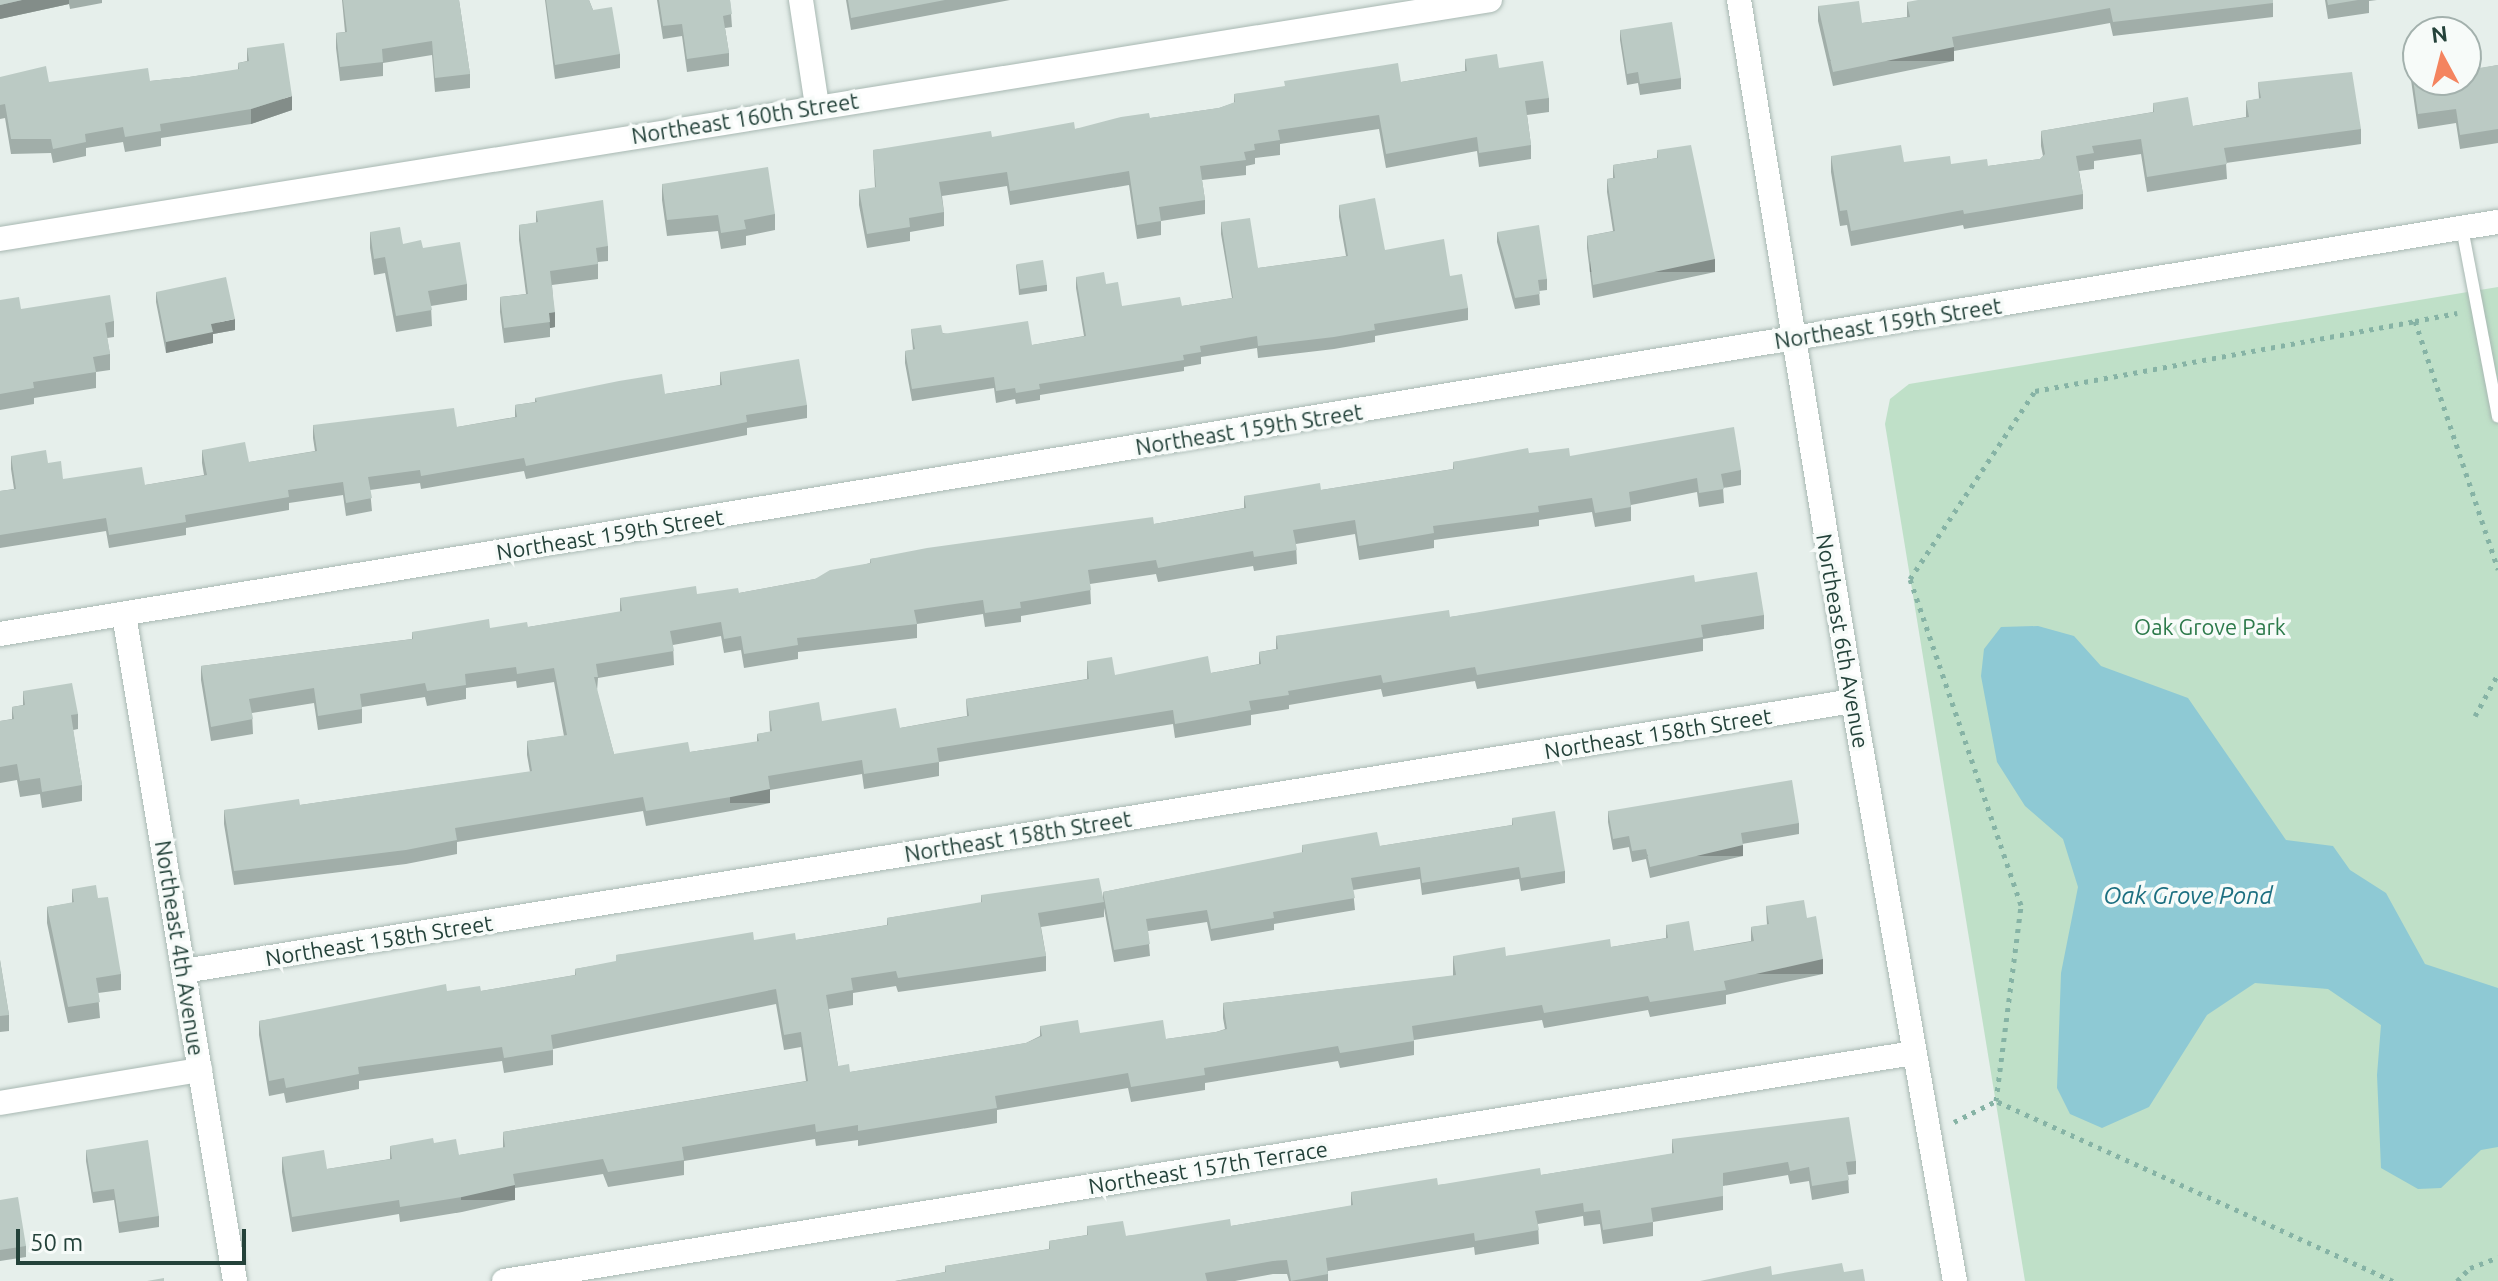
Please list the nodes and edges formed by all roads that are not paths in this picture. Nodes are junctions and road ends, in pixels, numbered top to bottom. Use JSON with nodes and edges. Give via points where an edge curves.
{"nodes":[{"id":1,"x":801,"y":0,"type":"edge"},
{"id":2,"x":1490,"y":0,"type":"edge"},
{"id":3,"x":1739,"y":0,"type":"edge"},
{"id":4,"x":817,"y":106,"type":"junction"},
{"id":5,"x":2498,"y":222,"type":"edge"},
{"id":6,"x":2462,"y":228,"type":"junction"},
{"id":7,"x":0,"y":239,"type":"edge"},
{"id":8,"x":1792,"y":339,"type":"junction"},
{"id":9,"x":2498,"y":417,"type":"edge"},
{"id":10,"x":124,"y":615,"type":"junction"},
{"id":11,"x":0,"y":634,"type":"edge"},
{"id":12,"x":1853,"y":701,"type":"junction"},
{"id":13,"x":184,"y":971,"type":"junction"},
{"id":14,"x":1913,"y":1053,"type":"junction"},
{"id":15,"x":200,"y":1070,"type":"junction"},
{"id":16,"x":0,"y":1103,"type":"edge"},
{"id":17,"x":235,"y":1281,"type":"edge"},
{"id":18,"x":504,"y":1281,"type":"edge"},
{"id":19,"x":1955,"y":1281,"type":"edge"}],
"edges":[{"from":1,"to":4,"type":"street"},
{"from":2,"to":4,"type":"street","name":"Northeast 160th Street"},
{"from":3,"to":8,"type":"street","name":"Northeast 6th Avenue"},
{"from":4,"to":7,"type":"street","name":"Northeast 160th Street"},
{"from":5,"to":6,"type":"street","name":"Northeast 159th Street"},
{"from":6,"to":8,"type":"street","name":"Northeast 159th Street"},
{"from":6,"to":9,"type":"lane"},
{"from":8,"to":10,"type":"street","name":"Northeast 159th Street"},
{"from":8,"to":12,"type":"street","name":"Northeast 6th Avenue"},
{"from":10,"to":11,"type":"street","name":"Northeast 159th Street"},
{"from":10,"to":13,"type":"street","name":"Northeast 4th Avenue"},
{"from":12,"to":13,"type":"street","name":"Northeast 158th Street"},
{"from":12,"to":14,"type":"street","name":"Northeast 6th Avenue"},
{"from":13,"to":15,"type":"street","name":"Northeast 4th Avenue"},
{"from":14,"to":18,"type":"street","name":"Northeast 157th Terrace"},
{"from":14,"to":19,"type":"street","name":"Northeast 6th Avenue"},
{"from":15,"to":16,"type":"street"},
{"from":15,"to":17,"type":"street","name":"Northeast 4th Avenue"}]}
